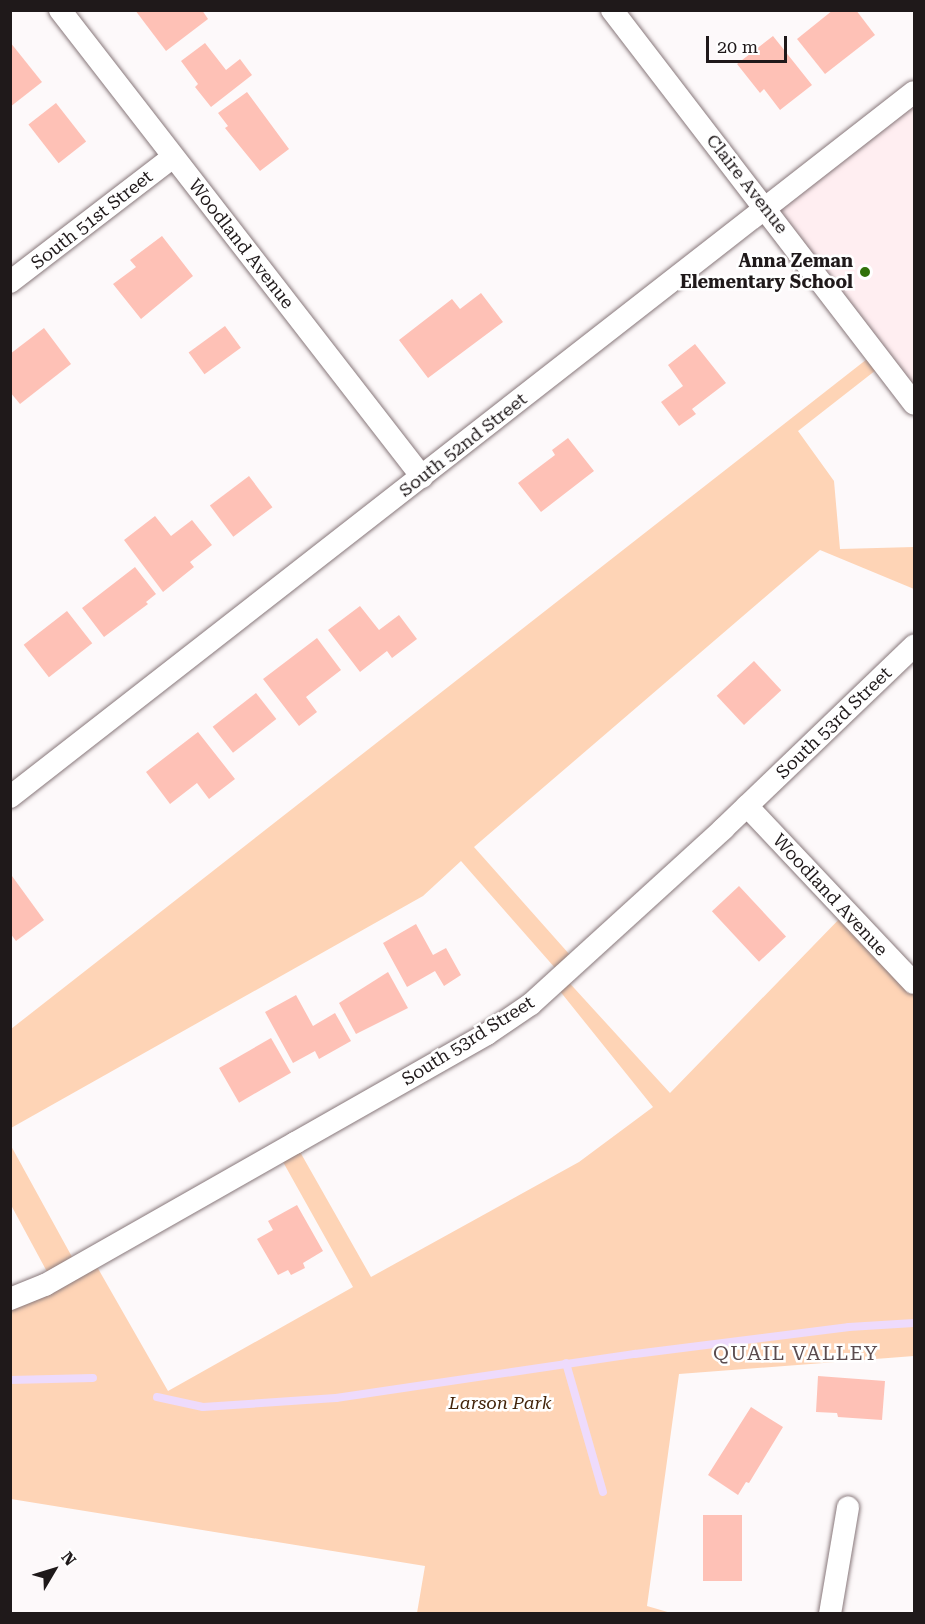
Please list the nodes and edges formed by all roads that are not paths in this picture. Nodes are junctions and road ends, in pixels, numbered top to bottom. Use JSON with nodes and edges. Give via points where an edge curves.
{"nodes":[{"id":1,"x":60,"y":10,"type":"edge"},
{"id":2,"x":612,"y":10,"type":"edge"},
{"id":3,"x":915,"y":92,"type":"edge"},
{"id":4,"x":173,"y":157,"type":"junction"},
{"id":5,"x":766,"y":208,"type":"junction"},
{"id":6,"x":10,"y":282,"type":"edge"},
{"id":7,"x":909,"y":396,"type":"edge"},
{"id":8,"x":422,"y":477,"type":"junction"},
{"id":9,"x":915,"y":646,"type":"edge"},
{"id":10,"x":10,"y":797,"type":"edge"},
{"id":11,"x":747,"y":806,"type":"junction"},
{"id":12,"x":915,"y":983,"type":"edge"},
{"id":13,"x":10,"y":1299,"type":"edge"},
{"id":14,"x":848,"y":1508,"type":"dead end"},
{"id":15,"x":830,"y":1614,"type":"edge"}],
"edges":[{"from":1,"to":4,"type":"street","name":"Woodland Avenue"},
{"from":2,"to":5,"type":"street","name":"Claire Avenue"},
{"from":3,"to":5,"type":"street","name":"South 52nd Street"},
{"from":4,"to":6,"type":"street","name":"South 51st Street"},
{"from":4,"to":8,"type":"street","name":"Woodland Avenue"},
{"from":5,"to":7,"type":"street","name":"Claire Avenue"},
{"from":5,"to":8,"type":"street","name":"South 52nd Street"},
{"from":8,"to":10,"type":"street","name":"South 52nd Street"},
{"from":9,"to":11,"type":"street","name":"South 53rd Street"},
{"from":11,"to":12,"type":"street","name":"Woodland Avenue"},
{"from":11,"to":13,"type":"street","name":"South 53rd Street","via":[[555,985],[511,1019],[45,1285]]},
{"from":14,"to":15,"type":"street"}]}
